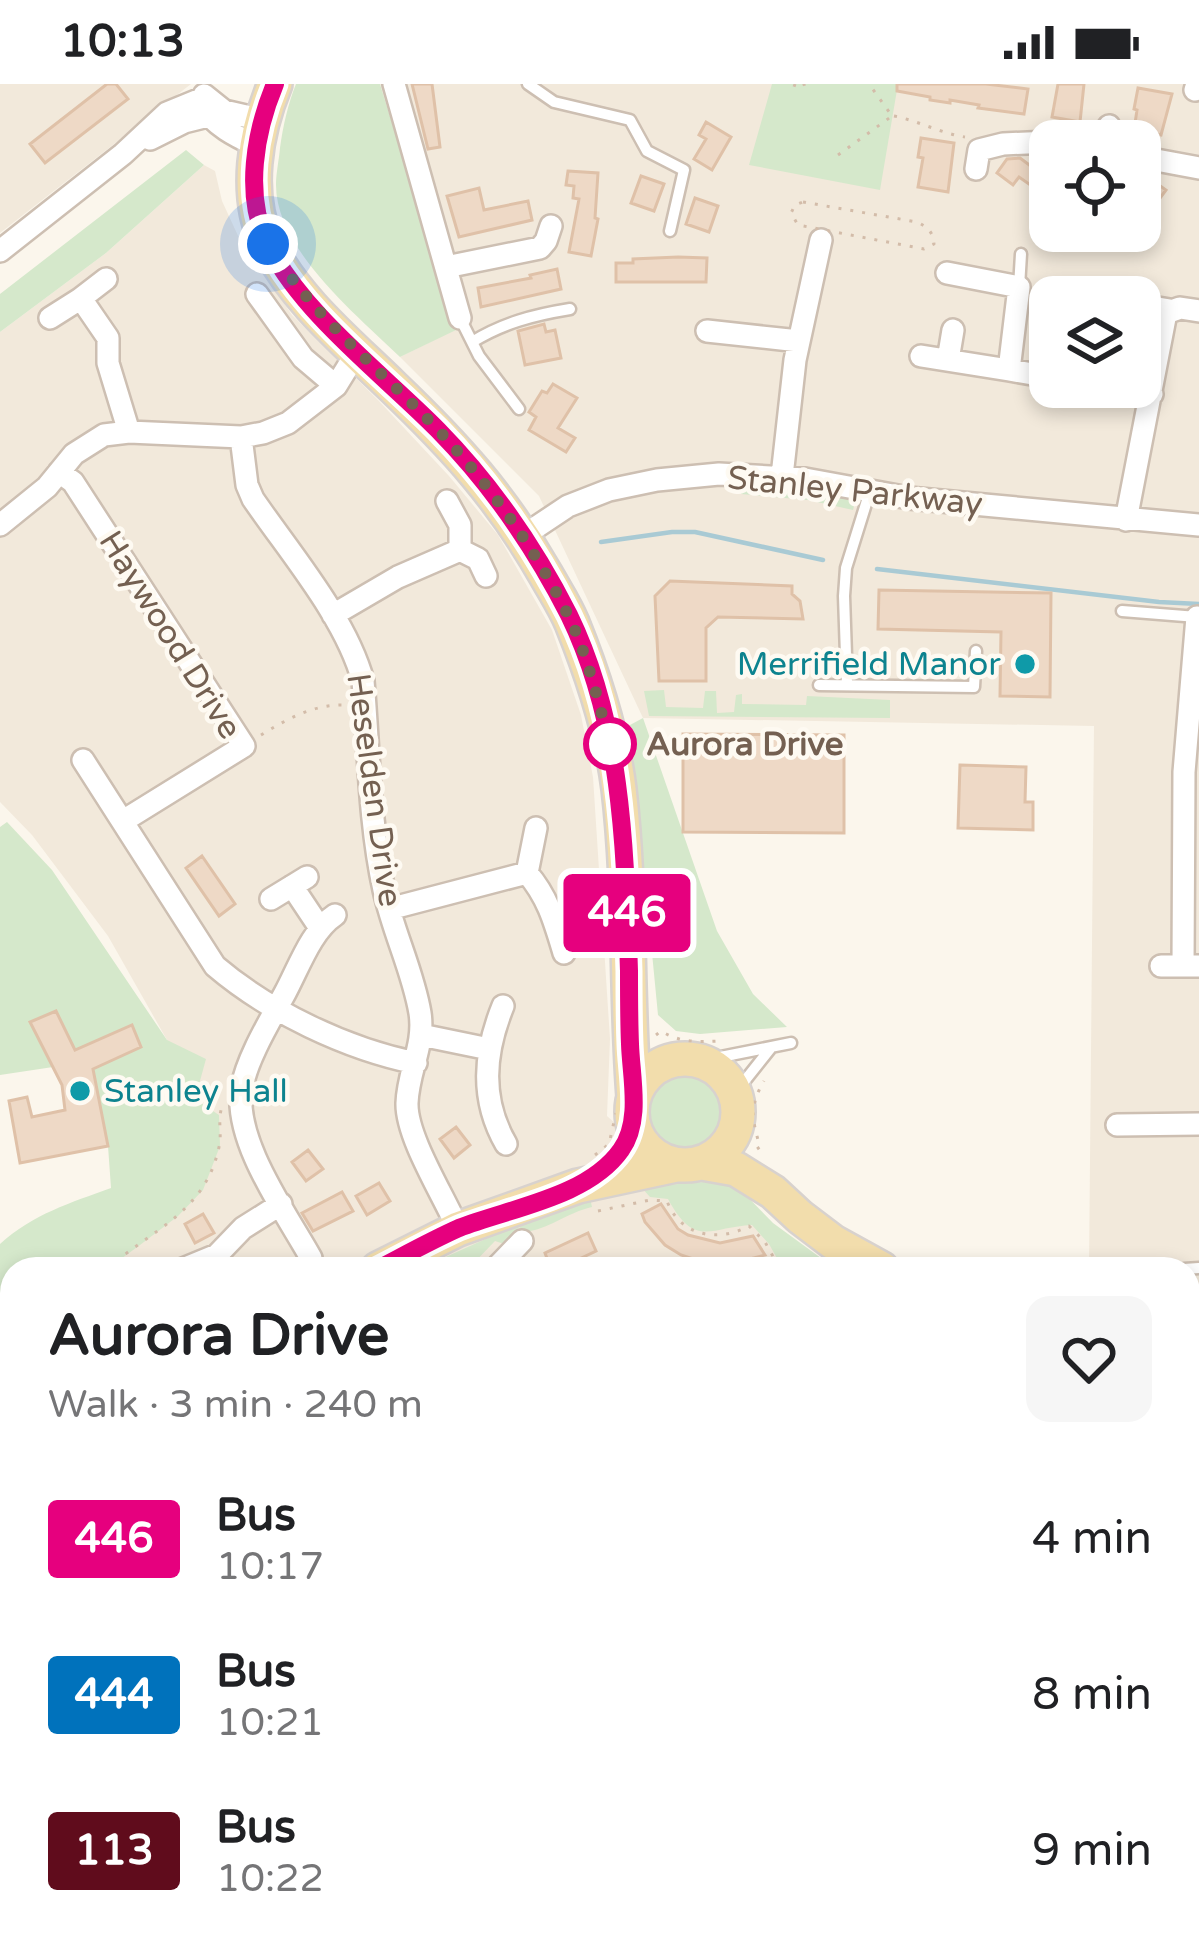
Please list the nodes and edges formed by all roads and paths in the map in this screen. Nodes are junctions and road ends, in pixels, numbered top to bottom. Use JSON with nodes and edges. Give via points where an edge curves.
{"nodes":[{"id":1,"x":275,"y":84,"type":"edge"},
{"id":2,"x":394,"y":84,"type":"edge"},
{"id":3,"x":528,"y":84,"type":"edge"},
{"id":4,"x":795,"y":84,"type":"edge"},
{"id":5,"x":806,"y":84,"type":"edge"},
{"id":6,"x":869,"y":84,"type":"edge"},
{"id":7,"x":201,"y":96,"type":"edge"},
{"id":8,"x":892,"y":116,"type":"junction"},
{"id":9,"x":260,"y":133,"type":"junction"},
{"id":10,"x":1029,"y":142,"type":"edge"},
{"id":11,"x":973,"y":152,"type":"joint"},
{"id":12,"x":838,"y":154,"type":"dead end"},
{"id":13,"x":1161,"y":161,"type":"edge"},
{"id":14,"x":1199,"y":168,"type":"edge"},
{"id":15,"x":803,"y":202,"type":"joint"},
{"id":16,"x":550,"y":226,"type":"dead end"},
{"id":17,"x":670,"y":231,"type":"dead end"},
{"id":18,"x":821,"y":240,"type":"dead end"},
{"id":19,"x":0,"y":251,"type":"edge"},
{"id":20,"x":1021,"y":254,"type":"dead end"},
{"id":21,"x":446,"y":267,"type":"junction"},
{"id":22,"x":947,"y":273,"type":"dead end"},
{"id":23,"x":106,"y":279,"type":"dead end"},
{"id":24,"x":1019,"y":287,"type":"junction"},
{"id":25,"x":257,"y":294,"type":"dead end"},
{"id":26,"x":80,"y":299,"type":"junction"},
{"id":27,"x":1161,"y":308,"type":"edge"},
{"id":28,"x":570,"y":309,"type":"dead end"},
{"id":29,"x":1170,"y":310,"type":"junction"},
{"id":30,"x":1199,"y":311,"type":"edge"},
{"id":31,"x":50,"y":318,"type":"dead end"},
{"id":32,"x":460,"y":318,"type":"joint"},
{"id":33,"x":953,"y":330,"type":"dead end"},
{"id":34,"x":707,"y":333,"type":"dead end"},
{"id":35,"x":799,"y":341,"type":"junction"},
{"id":36,"x":472,"y":342,"type":"junction"},
{"id":37,"x":1161,"y":343,"type":"edge"},
{"id":38,"x":358,"y":352,"type":"junction"},
{"id":39,"x":921,"y":356,"type":"dead end"},
{"id":40,"x":948,"y":360,"type":"junction"},
{"id":41,"x":1009,"y":370,"type":"junction"},
{"id":42,"x":1029,"y":373,"type":"edge"},
{"id":43,"x":336,"y":386,"type":"junction"},
{"id":44,"x":1149,"y":408,"type":"edge"},
{"id":45,"x":519,"y":409,"type":"dead end"},
{"id":46,"x":129,"y":432,"type":"junction"},
{"id":47,"x":241,"y":437,"type":"junction"},
{"id":48,"x":59,"y":472,"type":"junction"},
{"id":49,"x":782,"y":476,"type":"junction"},
{"id":50,"x":870,"y":491,"type":"junction"},
{"id":51,"x":447,"y":501,"type":"dead end"},
{"id":52,"x":1126,"y":520,"type":"junction"},
{"id":53,"x":1199,"y":525,"type":"edge"},
{"id":54,"x":0,"y":526,"type":"edge"},
{"id":55,"x":524,"y":536,"type":"junction"},
{"id":56,"x":460,"y":550,"type":"junction"},
{"id":57,"x":486,"y":576,"type":"dead end"},
{"id":58,"x":1122,"y":611,"type":"dead end"},
{"id":59,"x":333,"y":615,"type":"junction"},
{"id":60,"x":1198,"y":617,"type":"edge"},
{"id":61,"x":976,"y":651,"type":"dead end"},
{"id":62,"x":819,"y":685,"type":"dead end"},
{"id":63,"x":847,"y":685,"type":"junction"},
{"id":64,"x":365,"y":705,"type":"junction"},
{"id":65,"x":244,"y":746,"type":"junction"},
{"id":66,"x":83,"y":760,"type":"dead end"},
{"id":67,"x":123,"y":820,"type":"junction"},
{"id":68,"x":536,"y":828,"type":"dead end"},
{"id":69,"x":527,"y":873,"type":"junction"},
{"id":70,"x":271,"y":898,"type":"dead end"},
{"id":71,"x":389,"y":909,"type":"junction"},
{"id":72,"x":564,"y":953,"type":"dead end"},
{"id":73,"x":1181,"y":966,"type":"edge"},
{"id":74,"x":629,"y":998,"type":"junction"},
{"id":75,"x":502,"y":1006,"type":"dead end"},
{"id":76,"x":277,"y":1007,"type":"junction"},
{"id":77,"x":661,"y":1031,"type":"dead end"},
{"id":78,"x":421,"y":1035,"type":"junction"},
{"id":79,"x":791,"y":1043,"type":"dead end"},
{"id":80,"x":489,"y":1048,"type":"junction"},
{"id":81,"x":770,"y":1049,"type":"junction"},
{"id":82,"x":701,"y":1054,"type":"junction"},
{"id":83,"x":416,"y":1063,"type":"junction"},
{"id":84,"x":227,"y":1096,"type":"dead end"},
{"id":85,"x":633,"y":1108,"type":"junction"},
{"id":86,"x":749,"y":1111,"type":"junction"},
{"id":87,"x":1117,"y":1124,"type":"dead end"},
{"id":88,"x":1199,"y":1124,"type":"edge"},
{"id":89,"x":506,"y":1144,"type":"dead end"},
{"id":90,"x":689,"y":1164,"type":"junction"},
{"id":91,"x":773,"y":1192,"type":"junction"},
{"id":92,"x":588,"y":1199,"type":"junction"},
{"id":93,"x":281,"y":1204,"type":"junction"},
{"id":94,"x":458,"y":1229,"type":"junction"},
{"id":95,"x":522,"y":1241,"type":"dead end"},
{"id":96,"x":123,"y":1257,"type":"edge"},
{"id":97,"x":212,"y":1257,"type":"edge"},
{"id":98,"x":310,"y":1257,"type":"edge"},
{"id":99,"x":402,"y":1257,"type":"edge"},
{"id":100,"x":507,"y":1257,"type":"edge"},
{"id":101,"x":773,"y":1257,"type":"edge"},
{"id":102,"x":860,"y":1257,"type":"edge"}],
"edges":[{"from":1,"to":9,"type":"main road"},
{"from":2,"to":21,"type":"street"},
{"from":3,"to":17,"type":"lane","via":[[554,102],[630,120],[647,151],[684,170]]},
{"from":4,"to":5,"type":"path"},
{"from":6,"to":8,"type":"path"},
{"from":7,"to":9,"type":"street","via":[[232,134]]},
{"from":7,"to":19,"type":"street","via":[[167,113]]},
{"from":8,"to":11,"type":"path"},
{"from":8,"to":12,"type":"path"},
{"from":9,"to":38,"type":"main road","via":[[254,193],[268,244]]},
{"from":10,"to":11,"type":"street"},
{"from":13,"to":14,"type":"street"},
{"from":15,"to":15,"type":"path","via":[[790,213],[798,225],[924,249],[934,244],[916,221]]},
{"from":16,"to":21,"type":"street","via":[[540,248]]},
{"from":18,"to":35,"type":"street"},
{"from":20,"to":24,"type":"lane"},
{"from":21,"to":32,"type":"street"},
{"from":22,"to":24,"type":"street"},
{"from":23,"to":26,"type":"street"},
{"from":24,"to":41,"type":"street"},
{"from":25,"to":43,"type":"street","via":[[303,358]]},
{"from":26,"to":31,"type":"street"},
{"from":26,"to":46,"type":"street","via":[[108,338]]},
{"from":27,"to":29,"type":"street"},
{"from":28,"to":36,"type":"lane","via":[[518,320]]},
{"from":29,"to":30,"type":"street"},
{"from":29,"to":37,"type":"street"},
{"from":32,"to":36,"type":"lane"},
{"from":33,"to":40,"type":"street"},
{"from":34,"to":35,"type":"street"},
{"from":35,"to":49,"type":"street"},
{"from":36,"to":45,"type":"lane"},
{"from":38,"to":43,"type":"street"},
{"from":38,"to":55,"type":"main road","via":[[439,431]]},
{"from":39,"to":40,"type":"street"},
{"from":40,"to":41,"type":"street"},
{"from":41,"to":42,"type":"street"},
{"from":43,"to":47,"type":"street","via":[[287,423]]},
{"from":44,"to":52,"type":"street"},
{"from":46,"to":47,"type":"street"},
{"from":46,"to":48,"type":"street","via":[[90,442]]},
{"from":47,"to":59,"type":"street","name":"Heselden Drive","via":[[253,499]]},
{"from":48,"to":54,"type":"street"},
{"from":48,"to":65,"type":"street","name":"Haywood Drive","via":[[73,482]]},
{"from":49,"to":50,"type":"street","name":"Stanley Parkway"},
{"from":49,"to":55,"type":"street","name":"Stanley Parkway","via":[[719,474],[610,490]]},
{"from":50,"to":52,"type":"street","name":"Stanley Parkway"},
{"from":50,"to":63,"type":"lane","via":[[846,568]]},
{"from":51,"to":56,"type":"street","via":[[460,525]]},
{"from":52,"to":53,"type":"street","name":"Stanley Parkway"},
{"from":55,"to":74,"type":"main road","via":[[569,616],[619,785]]},
{"from":56,"to":57,"type":"street","via":[[478,559]]},
{"from":56,"to":59,"type":"street"},
{"from":58,"to":60,"type":"lane"},
{"from":59,"to":64,"type":"street","name":"Heselden Drive","via":[[358,662]]},
{"from":60,"to":73,"type":"street","via":[[1184,772]]},
{"from":61,"to":63,"type":"lane","via":[[974,687]]},
{"from":62,"to":63,"type":"lane"},
{"from":64,"to":65,"type":"path","via":[[322,705]]},
{"from":64,"to":71,"type":"street","name":"Heselden Drive"},
{"from":65,"to":67,"type":"street","name":"Haywood Drive"},
{"from":66,"to":67,"type":"street"},
{"from":67,"to":76,"type":"street","via":[[215,966]]},
{"from":68,"to":69,"type":"street"},
{"from":69,"to":71,"type":"street"},
{"from":69,"to":72,"type":"street"},
{"from":70,"to":76,"type":"street","via":[[299,882],[327,922]]},
{"from":71,"to":78,"type":"street","name":"Heselden Drive"},
{"from":74,"to":82,"type":"main road","via":[[643,1029]]},
{"from":74,"to":85,"type":"main road"},
{"from":75,"to":80,"type":"street"},
{"from":76,"to":83,"type":"street","via":[[360,1049]]},
{"from":76,"to":93,"type":"street","via":[[242,1087],[242,1115]]},
{"from":77,"to":82,"type":"path"},
{"from":78,"to":80,"type":"street"},
{"from":78,"to":83,"type":"street","name":"Heselden Drive"},
{"from":79,"to":81,"type":"lane"},
{"from":80,"to":89,"type":"street","via":[[489,1101]]},
{"from":81,"to":82,"type":"lane"},
{"from":81,"to":86,"type":"lane"},
{"from":82,"to":85,"type":"main road","via":[[656,1068]]},
{"from":82,"to":86,"type":"main road"},
{"from":83,"to":94,"type":"street","name":"Heselden Drive","via":[[408,1121]]},
{"from":84,"to":96,"type":"path","via":[[203,1190]]},
{"from":85,"to":90,"type":"main road","via":[[634,1131],[651,1153]]},
{"from":85,"to":92,"type":"main road","via":[[621,1151]]},
{"from":86,"to":90,"type":"main road","via":[[723,1150]]},
{"from":86,"to":91,"type":"main road","via":[[749,1153]]},
{"from":87,"to":88,"type":"street"},
{"from":90,"to":91,"type":"main road","via":[[736,1169]]},
{"from":90,"to":92,"type":"main road"},
{"from":91,"to":102,"type":"main road"},
{"from":92,"to":94,"type":"main road"},
{"from":92,"to":101,"type":"path","via":[[667,1201],[681,1223],[700,1233],[749,1226]]},
{"from":93,"to":97,"type":"street"},
{"from":93,"to":98,"type":"street"},
{"from":94,"to":99,"type":"main road"},
{"from":95,"to":100,"type":"street"}]}
